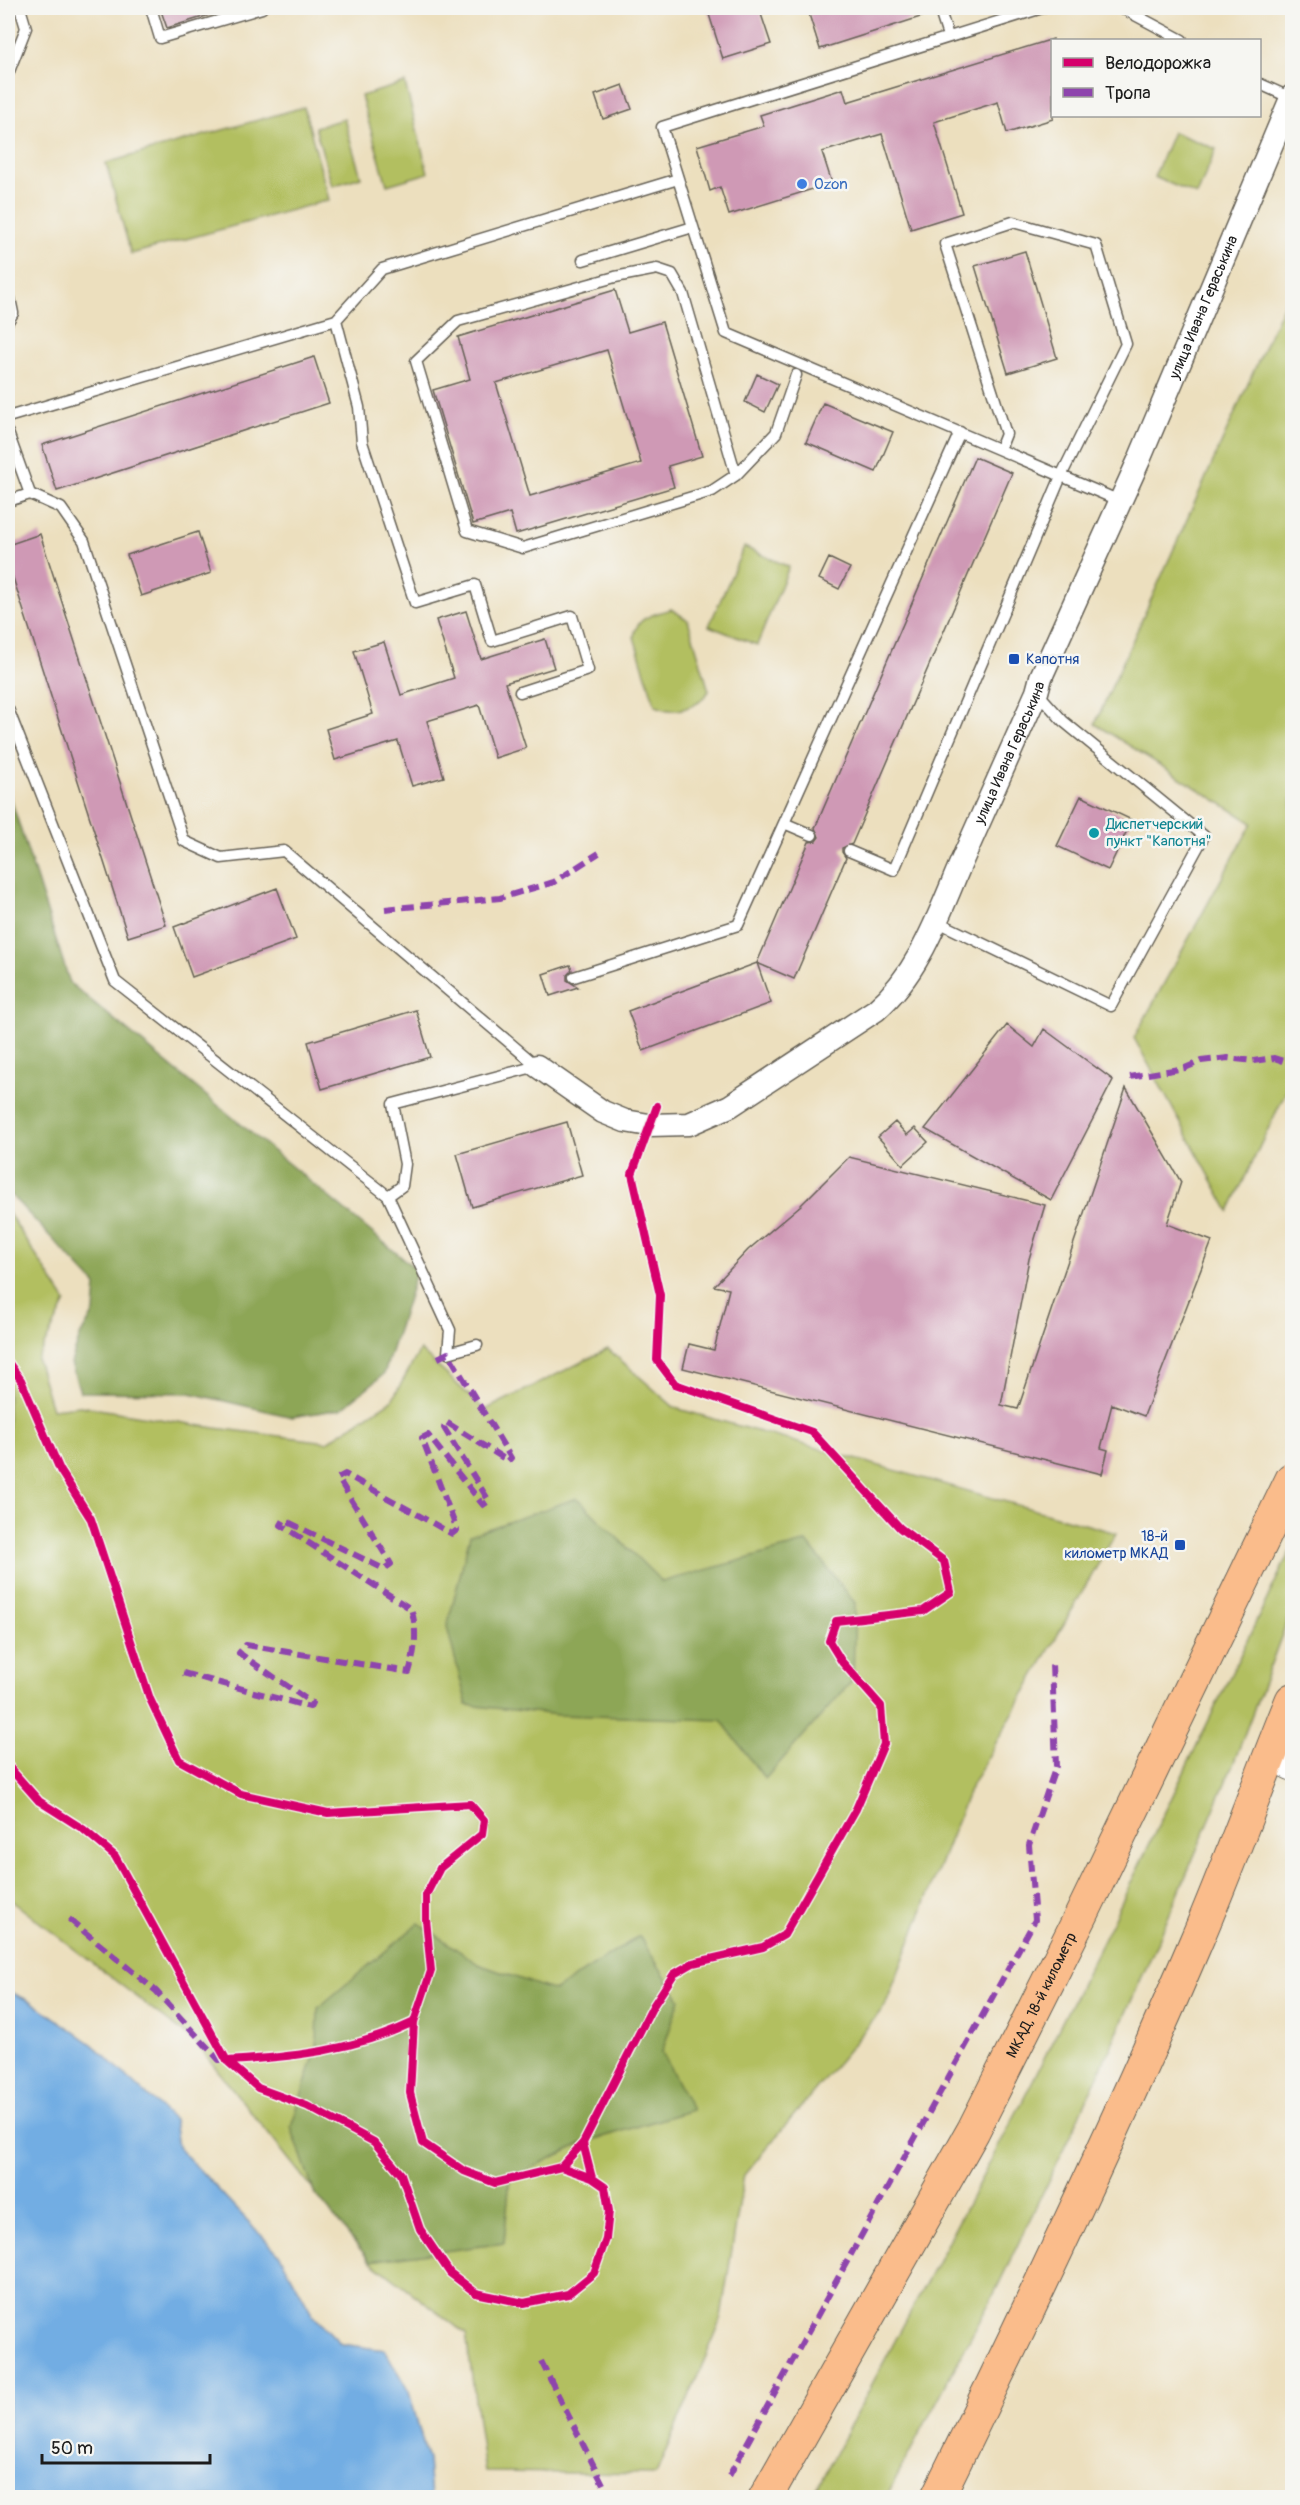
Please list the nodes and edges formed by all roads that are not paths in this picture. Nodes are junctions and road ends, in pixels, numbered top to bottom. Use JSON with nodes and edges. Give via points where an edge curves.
{"nodes":[{"id":1,"x":20,"y":8,"type":"edge"},
{"id":2,"x":151,"y":8,"type":"edge"},
{"id":3,"x":262,"y":8,"type":"edge"},
{"id":4,"x":939,"y":8,"type":"edge"},
{"id":5,"x":1042,"y":8,"type":"edge"},
{"id":6,"x":1122,"y":8,"type":"edge"},
{"id":7,"x":948,"y":36,"type":"junction"},
{"id":8,"x":1180,"y":39,"type":"edge"},
{"id":9,"x":8,"y":74,"type":"edge"},
{"id":10,"x":1261,"y":84,"type":"edge"},
{"id":11,"x":1292,"y":97,"type":"edge"},
{"id":12,"x":678,"y":179,"type":"junction"},
{"id":13,"x":693,"y":227,"type":"junction"},
{"id":14,"x":583,"y":260,"type":"dead end"},
{"id":15,"x":8,"y":289,"type":"edge"},
{"id":16,"x":336,"y":320,"type":"junction"},
{"id":17,"x":8,"y":321,"type":"edge"},
{"id":18,"x":796,"y":375,"type":"dead end"},
{"id":19,"x":8,"y":417,"type":"edge"},
{"id":20,"x":960,"y":432,"type":"junction"},
{"id":21,"x":8,"y":433,"type":"edge"},
{"id":22,"x":1000,"y":449,"type":"junction"},
{"id":23,"x":1062,"y":474,"type":"junction"},
{"id":24,"x":736,"y":475,"type":"junction"},
{"id":25,"x":30,"y":494,"type":"junction"},
{"id":26,"x":8,"y":501,"type":"edge"},
{"id":27,"x":1120,"y":501,"type":"junction"},
{"id":28,"x":520,"y":692,"type":"dead end"},
{"id":29,"x":1037,"y":692,"type":"junction"},
{"id":30,"x":8,"y":709,"type":"edge"},
{"id":31,"x":784,"y":823,"type":"junction"},
{"id":32,"x":812,"y":835,"type":"dead end"},
{"id":33,"x":849,"y":851,"type":"dead end"},
{"id":34,"x":936,"y":920,"type":"junction"},
{"id":35,"x":574,"y":977,"type":"dead end"},
{"id":36,"x":537,"y":1066,"type":"junction"},
{"id":37,"x":388,"y":1196,"type":"junction"},
{"id":38,"x":477,"y":1345,"type":"dead end"},
{"id":39,"x":1293,"y":1479,"type":"edge"},
{"id":40,"x":1293,"y":1700,"type":"edge"},
{"id":41,"x":1281,"y":1762,"type":"edge"},
{"id":42,"x":765,"y":2498,"type":"edge"},
{"id":43,"x":937,"y":2498,"type":"edge"}],
"edges":[{"from":1,"to":9,"type":"lane","via":[[26,28]]},
{"from":2,"to":3,"type":"lane","via":[[160,38]]},
{"from":4,"to":7,"type":"lane"},
{"from":5,"to":7,"type":"lane"},
{"from":6,"to":8,"type":"lane"},
{"from":7,"to":12,"type":"lane","via":[[662,127]]},
{"from":10,"to":11,"type":"lane"},
{"from":11,"to":27,"type":"street","name":"улица Ивана Гераськина"},
{"from":12,"to":13,"type":"lane"},
{"from":12,"to":16,"type":"lane","via":[[381,269]]},
{"from":13,"to":14,"type":"lane"},
{"from":13,"to":20,"type":"lane","via":[[726,333]]},
{"from":15,"to":17,"type":"lane","via":[[13,313]]},
{"from":16,"to":19,"type":"lane"},
{"from":16,"to":28,"type":"lane","via":[[359,407],[362,442],[415,603],[475,585],[492,641],[572,616],[588,670]]},
{"from":18,"to":24,"type":"lane","via":[[776,433]]},
{"from":20,"to":22,"type":"lane"},
{"from":20,"to":31,"type":"lane"},
{"from":21,"to":25,"type":"lane"},
{"from":22,"to":23,"type":"lane"},
{"from":22,"to":23,"type":"lane","via":[[1006,434],[945,244],[1013,222],[1096,245],[1126,344]]},
{"from":23,"to":27,"type":"lane"},
{"from":23,"to":33,"type":"lane","via":[[894,870]]},
{"from":24,"to":24,"type":"lane","via":[[712,491],[524,548],[467,531],[416,361],[458,321],[615,277],[657,269],[672,274],[683,293]]},
{"from":25,"to":26,"type":"lane"},
{"from":25,"to":36,"type":"lane","via":[[61,508],[84,541],[184,841],[220,858],[284,851]]},
{"from":27,"to":29,"type":"street","name":"улица Ивана Гераськина"},
{"from":29,"to":34,"type":"street","name":"улица Ивана Гераськина"},
{"from":29,"to":34,"type":"lane","via":[[1063,721],[1204,836],[1111,1006]]},
{"from":30,"to":37,"type":"lane","via":[[115,981]]},
{"from":31,"to":32,"type":"lane"},
{"from":31,"to":35,"type":"lane","via":[[738,926]]},
{"from":34,"to":36,"type":"street","name":"улица Ивана Гераськина","via":[[918,959],[893,994],[866,1016],[710,1116],[670,1126],[625,1120],[603,1112]]},
{"from":36,"to":37,"type":"lane","via":[[393,1104],[405,1164],[402,1186]]},
{"from":37,"to":38,"type":"lane","via":[[450,1330],[448,1353]]},
{"from":39,"to":42,"type":"highway","name":"МКАД, 18-й километр","via":[[973,2131]]},
{"from":40,"to":41,"type":"highway"},
{"from":41,"to":43,"type":"highway","via":[[1032,2303]]}]}
